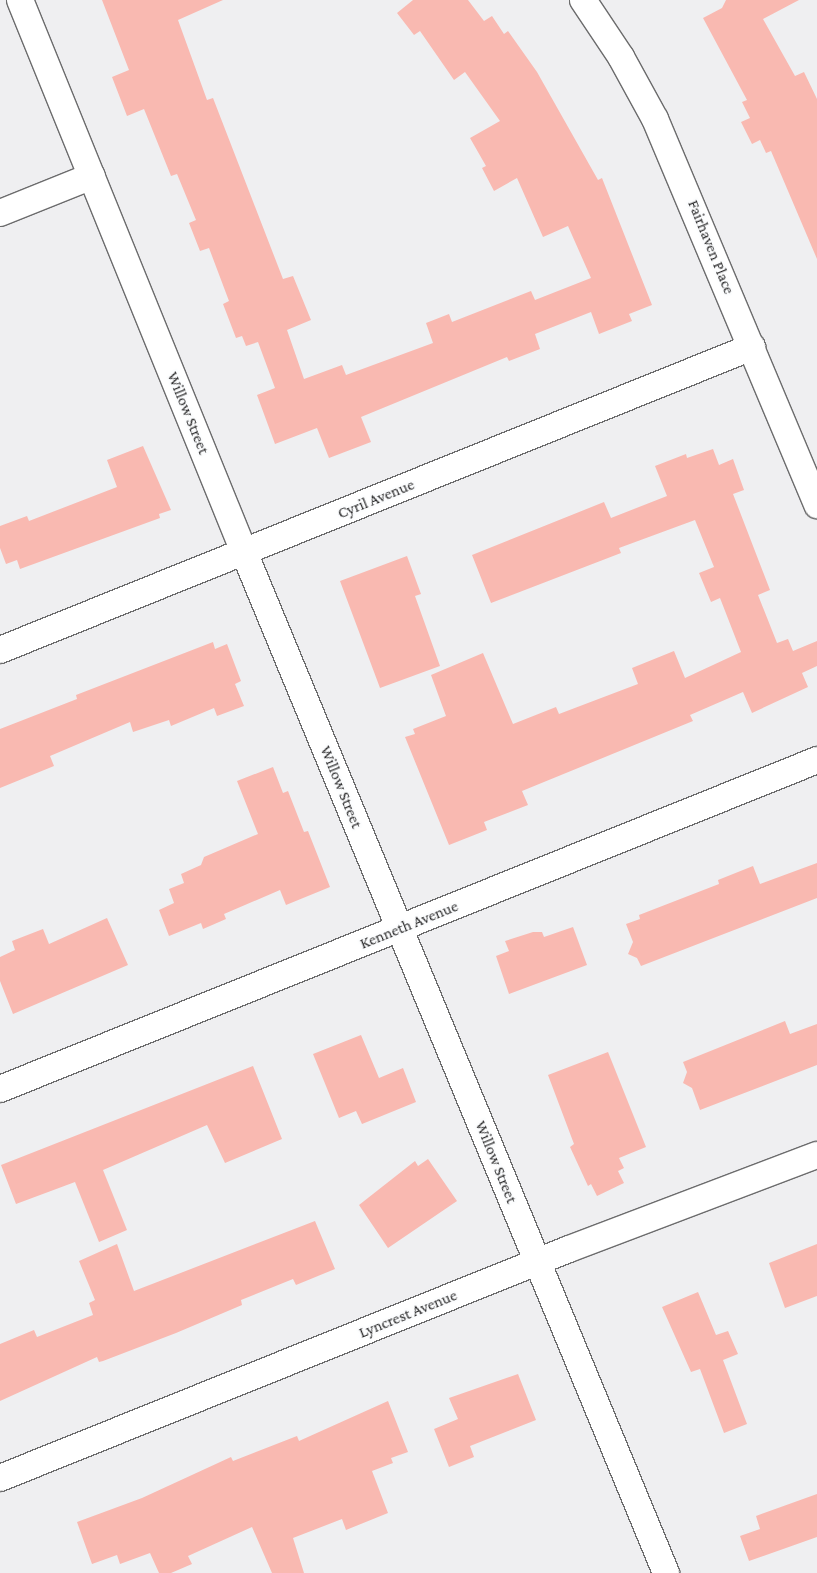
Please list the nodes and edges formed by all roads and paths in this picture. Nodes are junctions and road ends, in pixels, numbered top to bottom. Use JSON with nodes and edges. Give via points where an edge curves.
{"nodes":[{"id":1,"x":20,"y":0,"type":"edge"},
{"id":2,"x":583,"y":0,"type":"edge"},
{"id":3,"x":92,"y":176,"type":"junction"},
{"id":4,"x":0,"y":213,"type":"edge"},
{"id":5,"x":752,"y":348,"type":"junction"},
{"id":6,"x":817,"y":505,"type":"edge"},
{"id":7,"x":244,"y":552,"type":"junction"},
{"id":8,"x":0,"y":650,"type":"edge"},
{"id":9,"x":817,"y":760,"type":"edge"},
{"id":10,"x":400,"y":928,"type":"junction"},
{"id":11,"x":0,"y":1089,"type":"edge"},
{"id":12,"x":817,"y":1155,"type":"edge"},
{"id":13,"x":538,"y":1262,"type":"junction"},
{"id":14,"x":0,"y":1478,"type":"edge"},
{"id":15,"x":666,"y":1573,"type":"edge"}],
"edges":[{"from":1,"to":3,"type":"street","name":"Willow Street"},
{"from":2,"to":5,"type":"street","name":"Fairhaven Place","via":[[621,57],[655,119]]},
{"from":3,"to":4,"type":"street"},
{"from":3,"to":7,"type":"street","name":"Willow Street"},
{"from":5,"to":6,"type":"street","name":"Fairhaven Place"},
{"from":5,"to":7,"type":"street","name":"Cyril Avenue"},
{"from":7,"to":8,"type":"street","name":"Cyril Avenue"},
{"from":7,"to":10,"type":"street","name":"Willow Street"},
{"from":9,"to":10,"type":"street","name":"Kenneth Avenue"},
{"from":10,"to":11,"type":"street","name":"Kenneth Avenue"},
{"from":10,"to":13,"type":"street","name":"Willow Street"},
{"from":12,"to":13,"type":"street","name":"Lyncrest Avenue"},
{"from":13,"to":14,"type":"street","name":"Lyncrest Avenue"},
{"from":13,"to":15,"type":"street","name":"Willow Street"}]}
